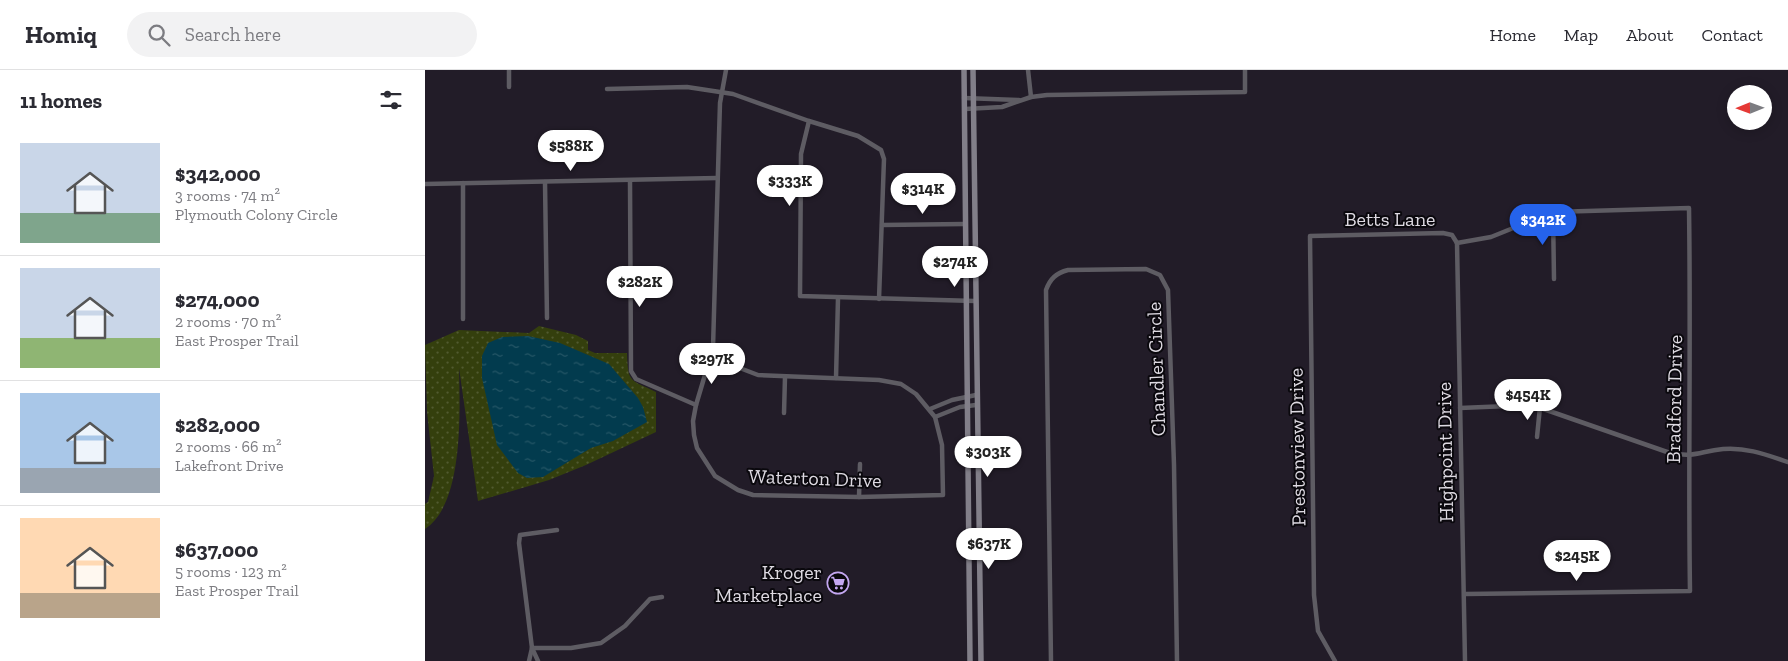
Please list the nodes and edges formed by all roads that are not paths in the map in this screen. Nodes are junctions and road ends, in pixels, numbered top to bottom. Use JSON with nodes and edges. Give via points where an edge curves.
{"nodes":[{"id":1,"x":509,"y":70,"type":"edge"},
{"id":2,"x":726,"y":70,"type":"edge"},
{"id":3,"x":964,"y":70,"type":"edge"},
{"id":4,"x":973,"y":70,"type":"edge"},
{"id":5,"x":1028,"y":70,"type":"edge"},
{"id":6,"x":1245,"y":70,"type":"edge"},
{"id":7,"x":509,"y":88,"type":"dead end"},
{"id":8,"x":607,"y":89,"type":"dead end"},
{"id":9,"x":722,"y":92,"type":"junction"},
{"id":10,"x":1031,"y":97,"type":"junction"},
{"id":11,"x":964,"y":98,"type":"junction"},
{"id":12,"x":974,"y":98,"type":"junction"},
{"id":13,"x":1021,"y":100,"type":"junction"},
{"id":14,"x":965,"y":109,"type":"junction"},
{"id":15,"x":973,"y":109,"type":"junction"},
{"id":16,"x":809,"y":121,"type":"junction"},
{"id":17,"x":717,"y":178,"type":"junction"},
{"id":18,"x":629,"y":181,"type":"junction"},
{"id":19,"x":545,"y":182,"type":"junction"},
{"id":20,"x":463,"y":183,"type":"junction"},
{"id":21,"x":425,"y":184,"type":"edge"},
{"id":22,"x":1553,"y":212,"type":"junction"},
{"id":23,"x":965,"y":224,"type":"junction"},
{"id":24,"x":882,"y":225,"type":"junction"},
{"id":25,"x":1319,"y":235,"type":"joint"},
{"id":26,"x":1457,"y":243,"type":"junction"},
{"id":27,"x":1553,"y":279,"type":"dead end"},
{"id":28,"x":838,"y":298,"type":"junction"},
{"id":29,"x":879,"y":299,"type":"junction"},
{"id":30,"x":966,"y":301,"type":"junction"},
{"id":31,"x":975,"y":301,"type":"junction"},
{"id":32,"x":547,"y":318,"type":"dead end"},
{"id":33,"x":463,"y":319,"type":"dead end"},
{"id":34,"x":711,"y":358,"type":"junction"},
{"id":35,"x":785,"y":377,"type":"junction"},
{"id":36,"x":836,"y":378,"type":"junction"},
{"id":37,"x":976,"y":395,"type":"junction"},
{"id":38,"x":967,"y":397,"type":"junction"},
{"id":39,"x":976,"y":404,"type":"junction"},
{"id":40,"x":696,"y":405,"type":"junction"},
{"id":41,"x":967,"y":406,"type":"junction"},
{"id":42,"x":1540,"y":407,"type":"junction"},
{"id":43,"x":1459,"y":408,"type":"junction"},
{"id":44,"x":930,"y":409,"type":"junction"},
{"id":45,"x":784,"y":413,"type":"dead end"},
{"id":46,"x":935,"y":417,"type":"junction"},
{"id":47,"x":1537,"y":437,"type":"dead end"},
{"id":48,"x":1688,"y":457,"type":"junction"},
{"id":49,"x":1788,"y":462,"type":"edge"},
{"id":50,"x":860,"y":464,"type":"dead end"},
{"id":51,"x":859,"y":497,"type":"junction"},
{"id":52,"x":557,"y":530,"type":"dead end"},
{"id":53,"x":1465,"y":594,"type":"junction"},
{"id":54,"x":662,"y":597,"type":"dead end"},
{"id":55,"x":970,"y":636,"type":"junction"},
{"id":56,"x":980,"y":636,"type":"junction"},
{"id":57,"x":532,"y":648,"type":"junction"},
{"id":58,"x":529,"y":661,"type":"edge"},
{"id":59,"x":538,"y":661,"type":"edge"},
{"id":60,"x":970,"y":661,"type":"edge"},
{"id":61,"x":981,"y":661,"type":"edge"},
{"id":62,"x":1051,"y":661,"type":"edge"},
{"id":63,"x":1177,"y":661,"type":"edge"},
{"id":64,"x":1335,"y":661,"type":"edge"},
{"id":65,"x":1465,"y":661,"type":"edge"}],
"edges":[{"from":1,"to":7,"type":"street"},
{"from":2,"to":9,"type":"street","name":"Waterton Drive"},
{"from":3,"to":11,"type":"main road"},
{"from":4,"to":12,"type":"main road"},
{"from":5,"to":10,"type":"street"},
{"from":6,"to":10,"type":"street","via":[[1245,92]]},
{"from":8,"to":9,"type":"street","via":[[687,87]]},
{"from":9,"to":16,"type":"street"},
{"from":9,"to":17,"type":"street","name":"Waterton Drive"},
{"from":10,"to":13,"type":"street"},
{"from":11,"to":12,"type":"street"},
{"from":11,"to":14,"type":"main road"},
{"from":12,"to":13,"type":"street"},
{"from":12,"to":15,"type":"main road"},
{"from":13,"to":15,"type":"street","via":[[1002,107]]},
{"from":14,"to":15,"type":"street"},
{"from":14,"to":23,"type":"main road"},
{"from":15,"to":31,"type":"main road"},
{"from":16,"to":24,"type":"street","via":[[858,136],[881,150],[884,159]]},
{"from":16,"to":28,"type":"street","via":[[801,154],[800,296]]},
{"from":17,"to":18,"type":"street"},
{"from":17,"to":34,"type":"street","name":"Waterton Drive"},
{"from":18,"to":19,"type":"street"},
{"from":18,"to":40,"type":"street","via":[[631,371],[636,379]]},
{"from":19,"to":20,"type":"street"},
{"from":19,"to":32,"type":"street"},
{"from":20,"to":21,"type":"street"},
{"from":20,"to":33,"type":"street"},
{"from":22,"to":26,"type":"street","via":[[1491,237]]},
{"from":22,"to":27,"type":"street"},
{"from":22,"to":48,"type":"street","name":"Bradford Drive","via":[[1689,208],[1691,395]]},
{"from":23,"to":24,"type":"street"},
{"from":23,"to":30,"type":"main road"},
{"from":24,"to":29,"type":"street"},
{"from":25,"to":26,"type":"street","name":"Betts Lane","via":[[1443,233],[1452,235]]},
{"from":25,"to":64,"type":"street","name":"Prestonview Drive","via":[[1310,236],[1309,271],[1314,596],[1318,631]]},
{"from":26,"to":43,"type":"street","name":"Highpoint Drive"},
{"from":28,"to":29,"type":"street"},
{"from":28,"to":36,"type":"street"},
{"from":29,"to":30,"type":"street"},
{"from":30,"to":31,"type":"street"},
{"from":30,"to":38,"type":"main road"},
{"from":31,"to":37,"type":"main road"},
{"from":34,"to":35,"type":"street","via":[[758,375]]},
{"from":34,"to":40,"type":"street","name":"Waterton Drive"},
{"from":35,"to":36,"type":"street"},
{"from":35,"to":45,"type":"street"},
{"from":36,"to":44,"type":"street","via":[[901,384]]},
{"from":37,"to":38,"type":"street"},
{"from":37,"to":39,"type":"main road"},
{"from":38,"to":41,"type":"main road"},
{"from":38,"to":44,"type":"street"},
{"from":39,"to":41,"type":"street"},
{"from":39,"to":56,"type":"main road"},
{"from":40,"to":51,"type":"street","name":"Waterton Drive","via":[[693,421],[697,448],[715,476],[738,490],[753,495]]},
{"from":41,"to":46,"type":"street"},
{"from":41,"to":55,"type":"main road"},
{"from":42,"to":43,"type":"street"},
{"from":42,"to":47,"type":"street"},
{"from":42,"to":48,"type":"street"},
{"from":43,"to":53,"type":"street","name":"Highpoint Drive"},
{"from":44,"to":46,"type":"street"},
{"from":46,"to":51,"type":"street","name":"Waterton Drive","via":[[942,445],[943,495]]},
{"from":48,"to":49,"type":"street","via":[[1743,448]]},
{"from":48,"to":53,"type":"street","name":"Bradford Drive","via":[[1690,591]]},
{"from":50,"to":51,"type":"street"},
{"from":52,"to":57,"type":"street","via":[[520,535]]},
{"from":53,"to":65,"type":"street","name":"Highpoint Drive"},
{"from":54,"to":57,"type":"street","via":[[650,599],[625,626],[601,643],[571,648]]},
{"from":55,"to":56,"type":"main road"},
{"from":55,"to":60,"type":"main road"},
{"from":56,"to":61,"type":"main road"},
{"from":57,"to":58,"type":"street"},
{"from":57,"to":59,"type":"street"},
{"from":62,"to":63,"type":"street","name":"Chandler Circle","via":[[1045,290],[1051,279],[1065,270],[1146,269],[1160,275],[1169,296]]}]}
